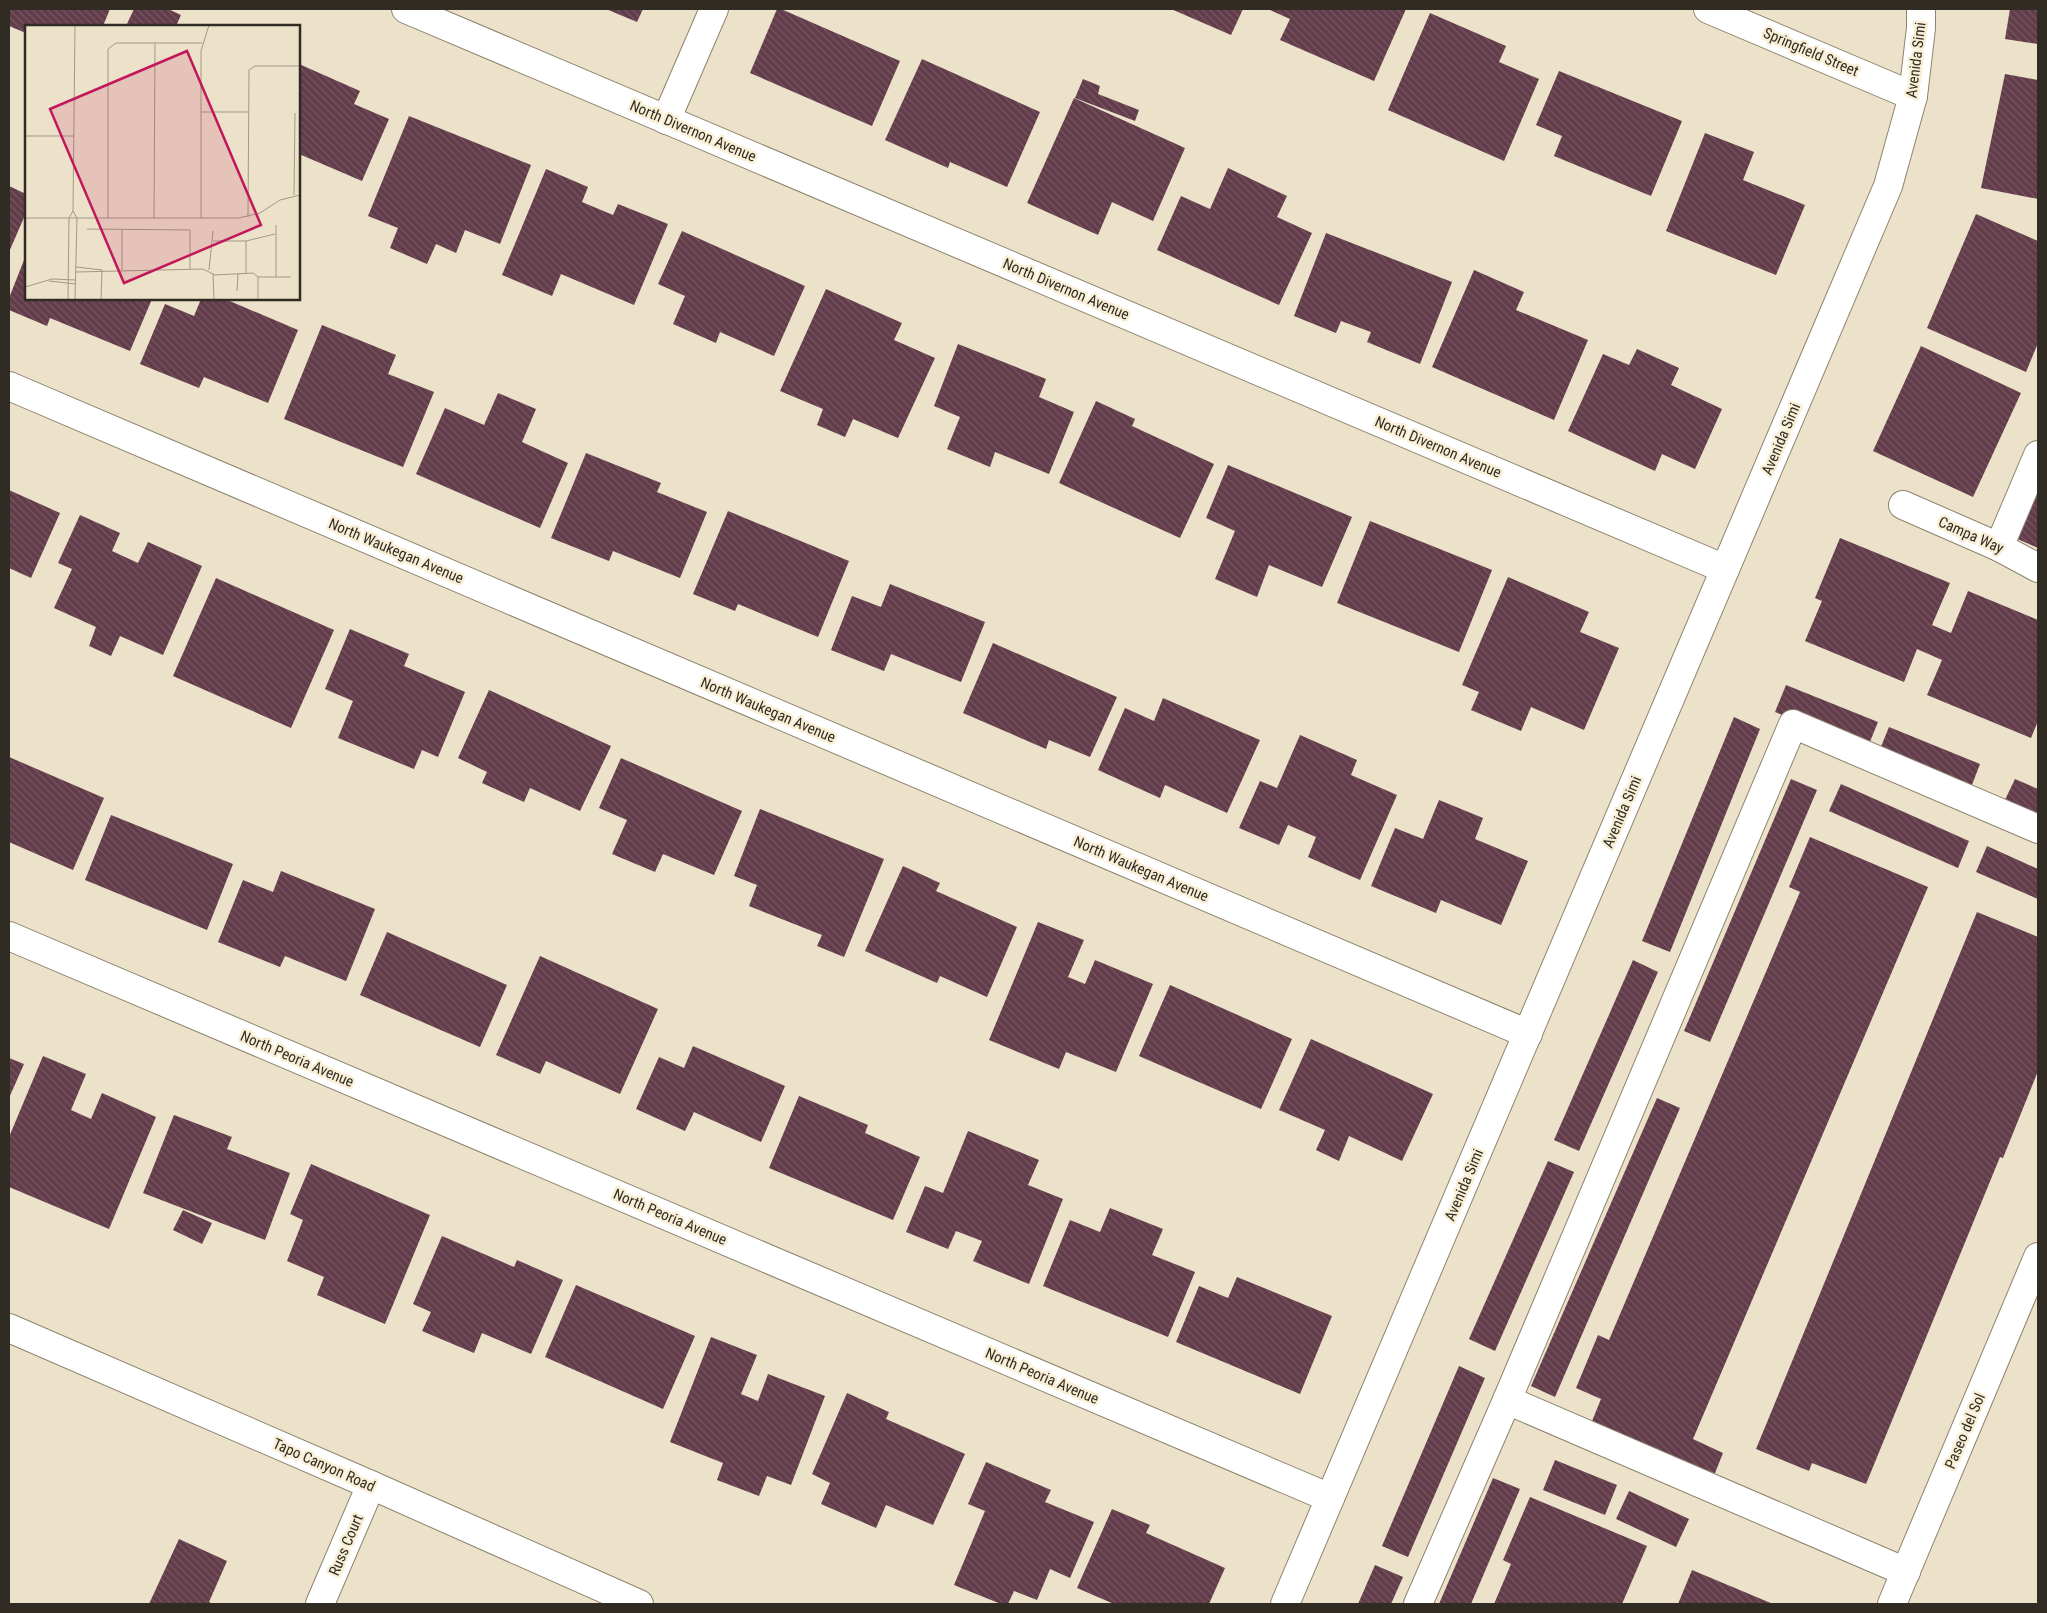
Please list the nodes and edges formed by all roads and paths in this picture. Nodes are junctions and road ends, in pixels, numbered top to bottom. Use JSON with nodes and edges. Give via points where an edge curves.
{"nodes":[{"id":1,"x":406,"y":9,"type":"edge"},
{"id":2,"x":714,"y":9,"type":"edge"},
{"id":3,"x":1708,"y":9,"type":"edge"},
{"id":4,"x":1921,"y":9,"type":"edge"},
{"id":5,"x":1913,"y":96,"type":"junction"},
{"id":6,"x":666,"y":120,"type":"junction"},
{"id":7,"x":9,"y":386,"type":"edge"},
{"id":8,"x":2038,"y":454,"type":"edge"},
{"id":9,"x":1902,"y":505,"type":"dead end"},
{"id":10,"x":1999,"y":546,"type":"junction"},
{"id":11,"x":2038,"y":568,"type":"edge"},
{"id":12,"x":1725,"y":569,"type":"junction"},
{"id":13,"x":2038,"y":829,"type":"edge"},
{"id":14,"x":9,"y":936,"type":"edge"},
{"id":15,"x":1528,"y":1034,"type":"junction"},
{"id":16,"x":2038,"y":1257,"type":"edge"},
{"id":17,"x":9,"y":1328,"type":"edge"},
{"id":18,"x":1507,"y":1400,"type":"junction"},
{"id":19,"x":371,"y":1485,"type":"junction"},
{"id":20,"x":1330,"y":1498,"type":"junction"},
{"id":21,"x":1906,"y":1572,"type":"junction"},
{"id":22,"x":320,"y":1604,"type":"edge"},
{"id":23,"x":639,"y":1604,"type":"edge"},
{"id":24,"x":1285,"y":1604,"type":"edge"},
{"id":25,"x":1418,"y":1604,"type":"edge"},
{"id":26,"x":1892,"y":1604,"type":"edge"}],
"edges":[{"from":1,"to":6,"type":"street","name":"North Divernon Avenue"},
{"from":2,"to":6,"type":"street"},
{"from":3,"to":5,"type":"street","name":"Springfield Street"},
{"from":4,"to":5,"type":"street","name":"Avenida Simi","via":[[1922,28]]},
{"from":5,"to":12,"type":"street","name":"Avenida Simi","via":[[1888,186]]},
{"from":6,"to":12,"type":"street","name":"North Divernon Avenue"},
{"from":7,"to":15,"type":"street","name":"North Waukegan Avenue"},
{"from":8,"to":10,"type":"street"},
{"from":9,"to":10,"type":"street","name":"Campa Way"},
{"from":10,"to":11,"type":"street","name":"Campa Way"},
{"from":12,"to":15,"type":"street","name":"Avenida Simi"},
{"from":13,"to":18,"type":"street","via":[[1793,724]]},
{"from":14,"to":20,"type":"street","name":"North Peoria Avenue"},
{"from":15,"to":20,"type":"street","name":"Avenida Simi"},
{"from":16,"to":21,"type":"street","name":"Paseo del Sol"},
{"from":17,"to":19,"type":"street","name":"Tapo Canyon Road"},
{"from":18,"to":21,"type":"street"},
{"from":18,"to":25,"type":"street"},
{"from":19,"to":22,"type":"street","name":"Russ Court"},
{"from":19,"to":23,"type":"street","name":"Tapo Canyon Road"},
{"from":20,"to":24,"type":"street","name":"Avenida Simi"},
{"from":21,"to":26,"type":"street","name":"Paseo del Sol"}]}
